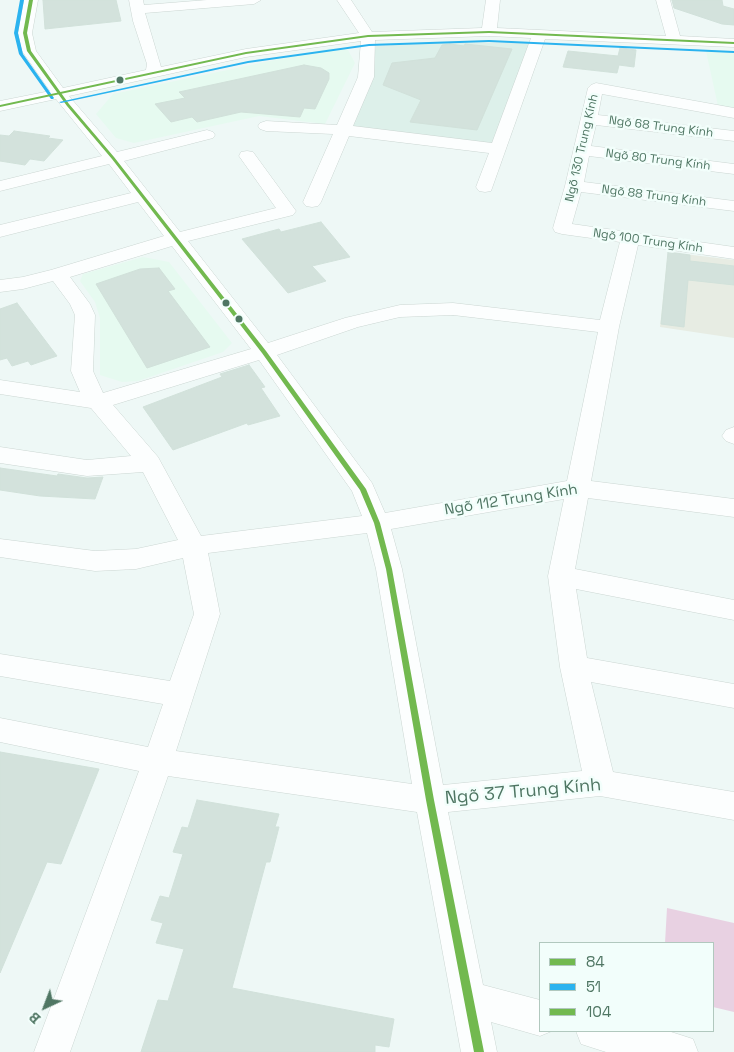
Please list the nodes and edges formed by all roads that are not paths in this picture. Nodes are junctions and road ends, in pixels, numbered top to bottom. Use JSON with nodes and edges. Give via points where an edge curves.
{"nodes":[{"id":1,"x":31,"y":0,"type":"edge"},
{"id":2,"x":254,"y":0,"type":"edge"},
{"id":3,"x":344,"y":0,"type":"edge"},
{"id":4,"x":493,"y":0,"type":"edge"},
{"id":5,"x":663,"y":0,"type":"edge"},
{"id":6,"x":137,"y":5,"type":"edge"},
{"id":7,"x":489,"y":32,"type":"junction"},
{"id":8,"x":540,"y":34,"type":"junction"},
{"id":9,"x":368,"y":36,"type":"junction"},
{"id":10,"x":674,"y":40,"type":"junction"},
{"id":11,"x":734,"y":43,"type":"edge"},
{"id":12,"x":153,"y":72,"type":"junction"},
{"id":13,"x":59,"y":93,"type":"junction"},
{"id":14,"x":0,"y":106,"type":"edge"},
{"id":15,"x":734,"y":114,"type":"edge"},
{"id":16,"x":588,"y":118,"type":"junction"},
{"id":17,"x":266,"y":126,"type":"dead end"},
{"id":18,"x":344,"y":130,"type":"junction"},
{"id":19,"x":207,"y":135,"type":"dead end"},
{"id":20,"x":734,"y":136,"type":"edge"},
{"id":21,"x":497,"y":149,"type":"junction"},
{"id":22,"x":582,"y":150,"type":"junction"},
{"id":23,"x":247,"y":156,"type":"dead end"},
{"id":24,"x":113,"y":158,"type":"junction"},
{"id":25,"x":734,"y":169,"type":"edge"},
{"id":26,"x":0,"y":186,"type":"edge"},
{"id":27,"x":574,"y":186,"type":"junction"},
{"id":28,"x":485,"y":187,"type":"dead end"},
{"id":29,"x":141,"y":196,"type":"junction"},
{"id":30,"x":312,"y":202,"type":"dead end"},
{"id":31,"x":734,"y":206,"type":"edge"},
{"id":32,"x":562,"y":228,"type":"joint"},
{"id":33,"x":0,"y":231,"type":"edge"},
{"id":34,"x":175,"y":239,"type":"junction"},
{"id":35,"x":630,"y":239,"type":"junction"},
{"id":36,"x":734,"y":253,"type":"edge"},
{"id":37,"x":58,"y":274,"type":"junction"},
{"id":38,"x":0,"y":286,"type":"edge"},
{"id":39,"x":609,"y":327,"type":"junction"},
{"id":40,"x":264,"y":352,"type":"junction"},
{"id":41,"x":0,"y":387,"type":"edge"},
{"id":42,"x":98,"y":402,"type":"junction"},
{"id":43,"x":0,"y":455,"type":"edge"},
{"id":44,"x":150,"y":463,"type":"junction"},
{"id":45,"x":578,"y":488,"type":"junction"},
{"id":46,"x":734,"y":508,"type":"edge"},
{"id":47,"x":377,"y":523,"type":"junction"},
{"id":48,"x":194,"y":546,"type":"junction"},
{"id":49,"x":0,"y":548,"type":"edge"},
{"id":50,"x":561,"y":576,"type":"junction"},
{"id":51,"x":734,"y":610,"type":"edge"},
{"id":52,"x":0,"y":665,"type":"edge"},
{"id":53,"x":574,"y":667,"type":"junction"},
{"id":54,"x":181,"y":695,"type":"junction"},
{"id":55,"x":734,"y":696,"type":"edge"},
{"id":56,"x":0,"y":730,"type":"edge"},
{"id":57,"x":158,"y":762,"type":"junction"},
{"id":58,"x":600,"y":783,"type":"junction"},
{"id":59,"x":430,"y":800,"type":"junction"},
{"id":60,"x":734,"y":806,"type":"edge"},
{"id":61,"x":470,"y":999,"type":"junction"},
{"id":62,"x":539,"y":1018,"type":"edge"},
{"id":63,"x":598,"y":1032,"type":"edge"},
{"id":64,"x":52,"y":1052,"type":"edge"},
{"id":65,"x":479,"y":1052,"type":"edge"},
{"id":66,"x":680,"y":1052,"type":"edge"}],
"edges":[{"from":1,"to":13,"type":"street","via":[[25,33],[29,51]]},
{"from":2,"to":6,"type":"street"},
{"from":3,"to":9,"type":"street"},
{"from":4,"to":7,"type":"street"},
{"from":5,"to":10,"type":"street"},
{"from":6,"to":12,"type":"street","via":[[154,64]]},
{"from":7,"to":8,"type":"street"},
{"from":7,"to":9,"type":"street"},
{"from":8,"to":10,"type":"street"},
{"from":8,"to":21,"type":"street"},
{"from":9,"to":12,"type":"street","via":[[280,47]]},
{"from":9,"to":18,"type":"street","via":[[366,77]]},
{"from":10,"to":11,"type":"street"},
{"from":12,"to":13,"type":"street"},
{"from":13,"to":14,"type":"street"},
{"from":13,"to":24,"type":"street"},
{"from":15,"to":16,"type":"street","name":"Ngõ 130 Trung Kính","via":[[596,88]]},
{"from":16,"to":20,"type":"street","name":"Ngõ 68 Trung Kính"},
{"from":16,"to":22,"type":"street","name":"Ngõ 130 Trung Kính"},
{"from":17,"to":18,"type":"street"},
{"from":18,"to":21,"type":"street"},
{"from":18,"to":30,"type":"street"},
{"from":19,"to":24,"type":"street"},
{"from":21,"to":28,"type":"street"},
{"from":22,"to":25,"type":"street","name":"Ngõ 80 Trung Kính"},
{"from":22,"to":27,"type":"street","name":"Ngõ 130 Trung Kính"},
{"from":23,"to":34,"type":"street","via":[[287,211]]},
{"from":24,"to":26,"type":"street"},
{"from":24,"to":29,"type":"street"},
{"from":27,"to":31,"type":"street","name":"Ngõ 88 Trung Kính"},
{"from":27,"to":32,"type":"street","name":"Ngõ 130 Trung Kính"},
{"from":29,"to":33,"type":"street"},
{"from":29,"to":34,"type":"street"},
{"from":32,"to":35,"type":"street","name":"Ngõ 100 Trung Kính"},
{"from":34,"to":37,"type":"street"},
{"from":34,"to":40,"type":"street"},
{"from":35,"to":36,"type":"street","name":"Ngõ 100 Trung Kính"},
{"from":35,"to":39,"type":"street"},
{"from":37,"to":38,"type":"street"},
{"from":37,"to":42,"type":"street","via":[[85,315],[82,372]]},
{"from":39,"to":40,"type":"street","via":[[453,309],[400,311],[352,322]]},
{"from":39,"to":45,"type":"street"},
{"from":40,"to":42,"type":"street"},
{"from":40,"to":47,"type":"street","via":[[363,490]]},
{"from":41,"to":42,"type":"street"},
{"from":42,"to":44,"type":"street"},
{"from":43,"to":44,"type":"street","via":[[88,468]]},
{"from":44,"to":48,"type":"street"},
{"from":45,"to":46,"type":"street","name":"Ngõ 112 Trung Kính"},
{"from":45,"to":47,"type":"street","name":"Ngõ 112 Trung Kính"},
{"from":45,"to":50,"type":"street"},
{"from":47,"to":48,"type":"street","name":"Ngõ 112 Trung Kính"},
{"from":47,"to":59,"type":"street","via":[[389,569]]},
{"from":48,"to":49,"type":"street","name":"Ngõ 112 Trung Kính","via":[[136,559],[95,561]]},
{"from":48,"to":54,"type":"street","via":[[207,614]]},
{"from":50,"to":51,"type":"street"},
{"from":50,"to":53,"type":"street"},
{"from":52,"to":54,"type":"street"},
{"from":53,"to":55,"type":"street"},
{"from":53,"to":58,"type":"street"},
{"from":54,"to":57,"type":"street"},
{"from":56,"to":57,"type":"street","name":"Ngõ 37 Trung Kính"},
{"from":57,"to":59,"type":"street","name":"Ngõ 37 Trung Kính"},
{"from":57,"to":64,"type":"street"},
{"from":58,"to":59,"type":"street","name":"Ngõ 37 Trung Kính"},
{"from":58,"to":60,"type":"street","name":"Ngõ 37 Trung Kính"},
{"from":59,"to":61,"type":"street"},
{"from":61,"to":62,"type":"street"},
{"from":61,"to":65,"type":"street"},
{"from":63,"to":66,"type":"street"}]}
